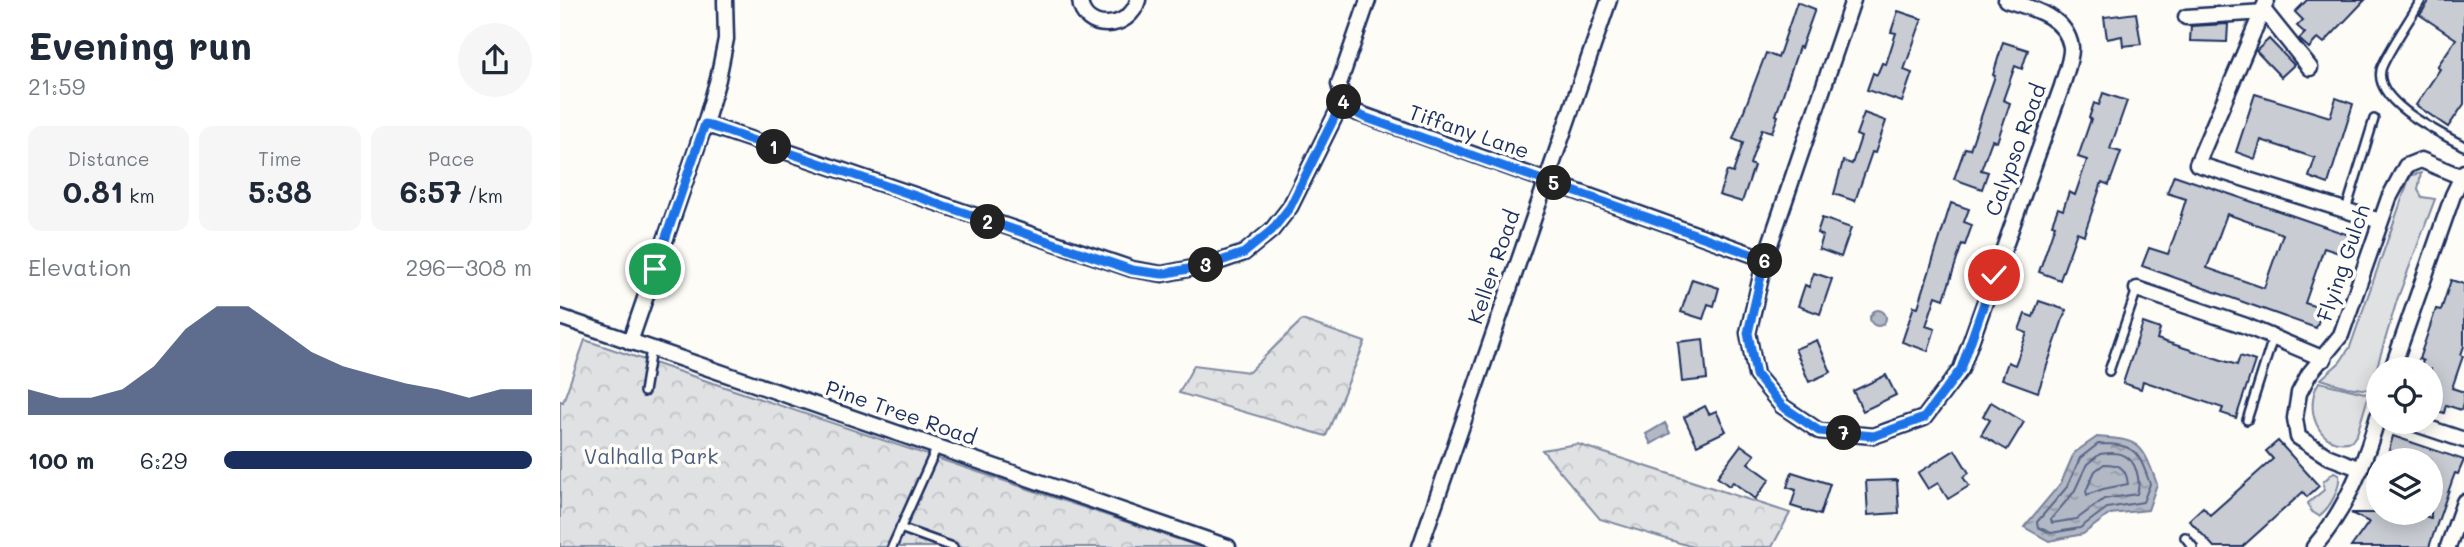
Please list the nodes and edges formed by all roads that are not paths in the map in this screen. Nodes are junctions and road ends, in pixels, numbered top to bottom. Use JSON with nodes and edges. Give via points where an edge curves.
{"nodes":[{"id":1,"x":725,"y":0,"type":"edge"},
{"id":2,"x":1080,"y":0,"type":"edge"},
{"id":3,"x":1138,"y":0,"type":"edge"},
{"id":4,"x":1368,"y":0,"type":"edge"},
{"id":5,"x":1609,"y":0,"type":"edge"},
{"id":6,"x":1853,"y":0,"type":"edge"},
{"id":7,"x":2006,"y":0,"type":"edge"},
{"id":8,"x":2421,"y":0,"type":"edge"},
{"id":9,"x":2265,"y":6,"type":"edge"},
{"id":10,"x":2186,"y":17,"type":"dead end"},
{"id":11,"x":2310,"y":68,"type":"dead end"},
{"id":12,"x":1343,"y":100,"type":"junction"},
{"id":13,"x":2374,"y":119,"type":"dead end"},
{"id":14,"x":705,"y":124,"type":"junction"},
{"id":15,"x":2464,"y":146,"type":"edge"},
{"id":16,"x":2463,"y":176,"type":"edge"},
{"id":17,"x":1546,"y":181,"type":"junction"},
{"id":18,"x":2346,"y":211,"type":"junction"},
{"id":19,"x":2380,"y":221,"type":"junction"},
{"id":20,"x":1765,"y":259,"type":"junction"},
{"id":21,"x":2137,"y":289,"type":"joint"},
{"id":22,"x":560,"y":317,"type":"edge"},
{"id":23,"x":2273,"y":338,"type":"junction"},
{"id":24,"x":630,"y":342,"type":"junction"},
{"id":25,"x":650,"y":349,"type":"junction"},
{"id":26,"x":2396,"y":357,"type":"edge"},
{"id":27,"x":2324,"y":359,"type":"junction"},
{"id":28,"x":2109,"y":371,"type":"dead end"},
{"id":29,"x":643,"y":392,"type":"dead end"},
{"id":30,"x":2247,"y":420,"type":"dead end"},
{"id":31,"x":2443,"y":433,"type":"edge"},
{"id":32,"x":2372,"y":434,"type":"edge"},
{"id":33,"x":2464,"y":440,"type":"edge"},
{"id":34,"x":937,"y":447,"type":"junction"},
{"id":35,"x":2361,"y":469,"type":"junction"},
{"id":36,"x":2464,"y":502,"type":"edge"},
{"id":37,"x":900,"y":528,"type":"junction"},
{"id":38,"x":2185,"y":537,"type":"dead end"},
{"id":39,"x":892,"y":547,"type":"edge"},
{"id":40,"x":953,"y":547,"type":"edge"},
{"id":41,"x":1228,"y":547,"type":"edge"},
{"id":42,"x":1420,"y":547,"type":"edge"},
{"id":43,"x":2193,"y":547,"type":"edge"},
{"id":44,"x":2314,"y":547,"type":"edge"},
{"id":45,"x":2448,"y":547,"type":"edge"}],
"edges":[{"from":1,"to":14,"type":"street","via":[[726,39]]},
{"from":2,"to":3,"type":"street","via":[[1094,22],[1111,25],[1122,22]]},
{"from":4,"to":12,"type":"street","via":[[1339,84]]},
{"from":5,"to":17,"type":"street","name":"Keller Road"},
{"from":6,"to":20,"type":"street","name":"Calypso Road"},
{"from":7,"to":20,"type":"street","name":"Calypso Road","via":[[2042,12],[2062,26],[2071,49],[2062,86],[1961,369],[1924,418],[1874,436],[1819,431],[1782,406],[1756,375],[1748,333]]},
{"from":8,"to":15,"type":"lane","via":[[2381,68],[2381,84],[2391,100]]},
{"from":9,"to":10,"type":"street"},
{"from":9,"to":11,"type":"street"},
{"from":9,"to":18,"type":"street","via":[[2197,164]]},
{"from":12,"to":14,"type":"street","via":[[1290,207],[1272,230],[1244,253],[1162,274],[1119,265]]},
{"from":12,"to":17,"type":"street","name":"Tiffany Lane","via":[[1364,117]]},
{"from":13,"to":18,"type":"lane"},
{"from":14,"to":24,"type":"street"},
{"from":16,"to":19,"type":"street","name":"Flying Gulch","via":[[2421,160],[2413,162],[2400,173]]},
{"from":16,"to":26,"type":"street"},
{"from":17,"to":20,"type":"street","name":"Tiffany Lane"},
{"from":17,"to":42,"type":"street","name":"Keller Road"},
{"from":18,"to":19,"type":"street"},
{"from":19,"to":27,"type":"street","name":"Flying Gulch","via":[[2341,335]]},
{"from":21,"to":23,"type":"street"},
{"from":21,"to":28,"type":"lane"},
{"from":22,"to":24,"type":"street","name":"Pine Tree Road"},
{"from":23,"to":27,"type":"street"},
{"from":23,"to":30,"type":"lane"},
{"from":24,"to":25,"type":"street","name":"Pine Tree Road"},
{"from":25,"to":29,"type":"lane"},
{"from":25,"to":34,"type":"street","name":"Pine Tree Road"},
{"from":27,"to":35,"type":"street","name":"Flying Gulch","via":[[2298,393],[2298,437],[2327,456]]},
{"from":31,"to":33,"type":"street"},
{"from":32,"to":35,"type":"street"},
{"from":34,"to":37,"type":"lane"},
{"from":34,"to":41,"type":"street","name":"Pine Tree Road"},
{"from":35,"to":44,"type":"street"},
{"from":36,"to":45,"type":"street"},
{"from":37,"to":39,"type":"lane"},
{"from":37,"to":40,"type":"lane"},
{"from":38,"to":43,"type":"lane"}]}
